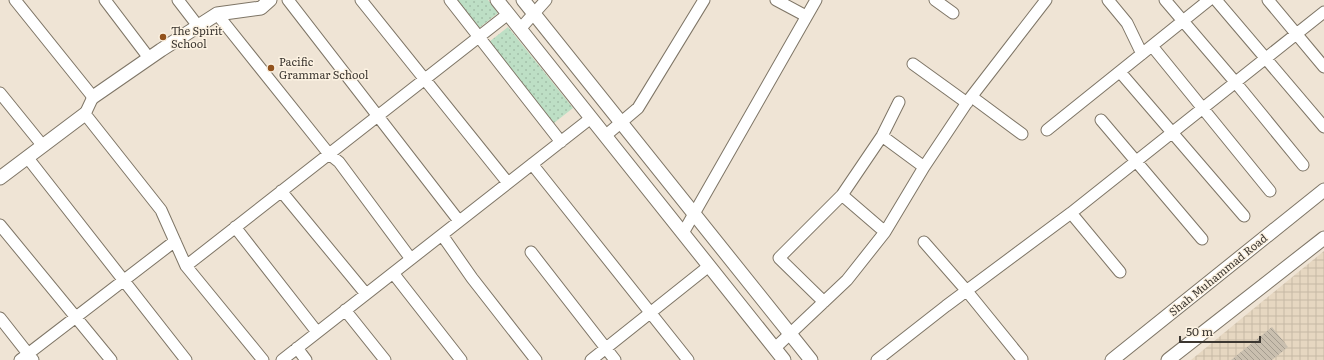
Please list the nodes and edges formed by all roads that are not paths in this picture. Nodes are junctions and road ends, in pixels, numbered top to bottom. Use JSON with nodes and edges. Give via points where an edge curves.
{"nodes":[{"id":1,"x":15,"y":0,"type":"edge"},
{"id":2,"x":105,"y":0,"type":"edge"},
{"id":3,"x":178,"y":0,"type":"edge"},
{"id":4,"x":288,"y":0,"type":"edge"},
{"id":5,"x":361,"y":0,"type":"edge"},
{"id":6,"x":450,"y":0,"type":"edge"},
{"id":7,"x":497,"y":0,"type":"edge"},
{"id":8,"x":523,"y":0,"type":"edge"},
{"id":9,"x":546,"y":0,"type":"edge"},
{"id":10,"x":704,"y":0,"type":"edge"},
{"id":11,"x":776,"y":0,"type":"edge"},
{"id":12,"x":816,"y":0,"type":"edge"},
{"id":13,"x":935,"y":0,"type":"edge"},
{"id":14,"x":1046,"y":0,"type":"edge"},
{"id":15,"x":1108,"y":0,"type":"edge"},
{"id":16,"x":1165,"y":0,"type":"edge"},
{"id":17,"x":1209,"y":0,"type":"edge"},
{"id":18,"x":1216,"y":0,"type":"edge"},
{"id":19,"x":1268,"y":0,"type":"edge"},
{"id":20,"x":262,"y":3,"type":"edge"},
{"id":21,"x":1324,"y":12,"type":"edge"},
{"id":22,"x":953,"y":13,"type":"dead end"},
{"id":23,"x":217,"y":14,"type":"junction"},
{"id":24,"x":508,"y":14,"type":"junction"},
{"id":25,"x":534,"y":14,"type":"junction"},
{"id":26,"x":806,"y":16,"type":"junction"},
{"id":27,"x":1183,"y":21,"type":"junction"},
{"id":28,"x":198,"y":26,"type":"junction"},
{"id":29,"x":520,"y":29,"type":"junction"},
{"id":30,"x":1296,"y":34,"type":"junction"},
{"id":31,"x":479,"y":36,"type":"junction"},
{"id":32,"x":1152,"y":46,"type":"junction"},
{"id":33,"x":1142,"y":54,"type":"junction"},
{"id":34,"x":149,"y":58,"type":"junction"},
{"id":35,"x":1265,"y":59,"type":"junction"},
{"id":36,"x":913,"y":64,"type":"dead end"},
{"id":37,"x":1324,"y":67,"type":"edge"},
{"id":38,"x":1120,"y":72,"type":"junction"},
{"id":39,"x":425,"y":79,"type":"junction"},
{"id":40,"x":1236,"y":83,"type":"junction"},
{"id":41,"x":0,"y":93,"type":"edge"},
{"id":42,"x":93,"y":97,"type":"junction"},
{"id":43,"x":969,"y":100,"type":"junction"},
{"id":44,"x":899,"y":102,"type":"dead end"},
{"id":45,"x":1202,"y":109,"type":"junction"},
{"id":46,"x":85,"y":114,"type":"junction"},
{"id":47,"x":378,"y":116,"type":"junction"},
{"id":48,"x":591,"y":118,"type":"junction"},
{"id":49,"x":1101,"y":120,"type":"dead end"},
{"id":50,"x":621,"y":122,"type":"junction"},
{"id":51,"x":1324,"y":127,"type":"edge"},
{"id":52,"x":1047,"y":130,"type":"dead end"},
{"id":53,"x":1022,"y":134,"type":"dead end"},
{"id":54,"x":1172,"y":134,"type":"junction"},
{"id":55,"x":605,"y":136,"type":"junction"},
{"id":56,"x":882,"y":136,"type":"junction"},
{"id":57,"x":561,"y":142,"type":"junction"},
{"id":58,"x":43,"y":146,"type":"junction"},
{"id":59,"x":329,"y":154,"type":"junction"},
{"id":60,"x":27,"y":158,"type":"junction"},
{"id":61,"x":1137,"y":161,"type":"junction"},
{"id":62,"x":532,"y":164,"type":"junction"},
{"id":63,"x":1303,"y":165,"type":"dead end"},
{"id":64,"x":924,"y":167,"type":"junction"},
{"id":65,"x":0,"y":178,"type":"edge"},
{"id":66,"x":508,"y":183,"type":"junction"},
{"id":67,"x":1324,"y":190,"type":"edge"},
{"id":68,"x":281,"y":191,"type":"junction"},
{"id":69,"x":1270,"y":192,"type":"dead end"},
{"id":70,"x":842,"y":195,"type":"junction"},
{"id":71,"x":694,"y":213,"type":"junction"},
{"id":72,"x":1071,"y":213,"type":"junction"},
{"id":73,"x":1244,"y":216,"type":"dead end"},
{"id":74,"x":459,"y":221,"type":"junction"},
{"id":75,"x":0,"y":225,"type":"edge"},
{"id":76,"x":235,"y":227,"type":"junction"},
{"id":77,"x":886,"y":232,"type":"junction"},
{"id":78,"x":683,"y":233,"type":"junction"},
{"id":79,"x":442,"y":235,"type":"junction"},
{"id":80,"x":1324,"y":238,"type":"edge"},
{"id":81,"x":1202,"y":239,"type":"dead end"},
{"id":82,"x":175,"y":241,"type":"junction"},
{"id":83,"x":924,"y":242,"type":"dead end"},
{"id":84,"x":531,"y":252,"type":"dead end"},
{"id":85,"x":411,"y":258,"type":"junction"},
{"id":86,"x":186,"y":266,"type":"junction"},
{"id":87,"x":709,"y":266,"type":"junction"},
{"id":88,"x":1120,"y":272,"type":"dead end"},
{"id":89,"x":393,"y":273,"type":"junction"},
{"id":90,"x":124,"y":280,"type":"junction"},
{"id":91,"x":966,"y":290,"type":"junction"},
{"id":92,"x":366,"y":294,"type":"junction"},
{"id":93,"x":824,"y":302,"type":"junction"},
{"id":94,"x":345,"y":310,"type":"junction"},
{"id":95,"x":650,"y":313,"type":"junction"},
{"id":96,"x":76,"y":317,"type":"junction"},
{"id":97,"x":0,"y":318,"type":"edge"},
{"id":98,"x":317,"y":332,"type":"junction"},
{"id":99,"x":790,"y":334,"type":"junction"},
{"id":100,"x":297,"y":348,"type":"junction"},
{"id":101,"x":605,"y":348,"type":"junction"},
{"id":102,"x":775,"y":348,"type":"junction"},
{"id":103,"x":27,"y":358,"type":"edge"},
{"id":104,"x":1022,"y":359,"type":"dead end"},
{"id":105,"x":111,"y":360,"type":"edge"},
{"id":106,"x":186,"y":360,"type":"edge"},
{"id":107,"x":263,"y":360,"type":"edge"},
{"id":108,"x":282,"y":360,"type":"edge"},
{"id":109,"x":306,"y":360,"type":"edge"},
{"id":110,"x":385,"y":360,"type":"edge"},
{"id":111,"x":461,"y":360,"type":"edge"},
{"id":112,"x":536,"y":360,"type":"edge"},
{"id":113,"x":591,"y":360,"type":"edge"},
{"id":114,"x":615,"y":360,"type":"edge"},
{"id":115,"x":688,"y":360,"type":"edge"},
{"id":116,"x":784,"y":360,"type":"edge"},
{"id":117,"x":811,"y":360,"type":"edge"},
{"id":118,"x":876,"y":360,"type":"edge"},
{"id":119,"x":1112,"y":360,"type":"edge"},
{"id":120,"x":1168,"y":360,"type":"edge"}],
"edges":[{"from":1,"to":42,"type":"street"},
{"from":2,"to":34,"type":"street"},
{"from":3,"to":28,"type":"street"},
{"from":4,"to":47,"type":"street"},
{"from":5,"to":39,"type":"street"},
{"from":6,"to":31,"type":"street"},
{"from":7,"to":24,"type":"street"},
{"from":8,"to":25,"type":"street"},
{"from":9,"to":25,"type":"street"},
{"from":10,"to":50,"type":"street","via":[[638,108]]},
{"from":11,"to":26,"type":"street"},
{"from":12,"to":26,"type":"street"},
{"from":13,"to":22,"type":"street"},
{"from":14,"to":43,"type":"street"},
{"from":15,"to":33,"type":"street","via":[[1127,23]]},
{"from":16,"to":27,"type":"street"},
{"from":17,"to":27,"type":"street"},
{"from":18,"to":35,"type":"street"},
{"from":19,"to":30,"type":"street"},
{"from":20,"to":23,"type":"street"},
{"from":21,"to":30,"type":"street"},
{"from":23,"to":28,"type":"street"},
{"from":23,"to":59,"type":"street"},
{"from":24,"to":29,"type":"street"},
{"from":24,"to":31,"type":"street"},
{"from":25,"to":29,"type":"street"},
{"from":25,"to":50,"type":"street"},
{"from":26,"to":71,"type":"street"},
{"from":27,"to":32,"type":"street"},
{"from":27,"to":40,"type":"street"},
{"from":28,"to":34,"type":"street"},
{"from":29,"to":48,"type":"street"},
{"from":30,"to":35,"type":"street"},
{"from":30,"to":37,"type":"street"},
{"from":31,"to":39,"type":"street"},
{"from":31,"to":57,"type":"street"},
{"from":32,"to":33,"type":"street"},
{"from":32,"to":45,"type":"street"},
{"from":33,"to":38,"type":"street"},
{"from":34,"to":42,"type":"street"},
{"from":35,"to":40,"type":"street"},
{"from":35,"to":51,"type":"street"},
{"from":36,"to":43,"type":"street"},
{"from":38,"to":52,"type":"street"},
{"from":38,"to":54,"type":"street"},
{"from":39,"to":47,"type":"street"},
{"from":39,"to":66,"type":"street"},
{"from":40,"to":45,"type":"street"},
{"from":40,"to":63,"type":"street"},
{"from":41,"to":58,"type":"street"},
{"from":42,"to":46,"type":"street"},
{"from":43,"to":53,"type":"street"},
{"from":43,"to":64,"type":"street"},
{"from":44,"to":56,"type":"street"},
{"from":45,"to":54,"type":"street"},
{"from":45,"to":69,"type":"street"},
{"from":46,"to":58,"type":"street"},
{"from":46,"to":82,"type":"street","via":[[161,210]]},
{"from":47,"to":59,"type":"street"},
{"from":47,"to":74,"type":"street"},
{"from":48,"to":55,"type":"street"},
{"from":48,"to":57,"type":"street"},
{"from":49,"to":61,"type":"street"},
{"from":50,"to":55,"type":"street"},
{"from":50,"to":71,"type":"street"},
{"from":54,"to":61,"type":"street"},
{"from":54,"to":73,"type":"street"},
{"from":55,"to":78,"type":"street"},
{"from":56,"to":64,"type":"street"},
{"from":56,"to":70,"type":"street"},
{"from":57,"to":62,"type":"street"},
{"from":58,"to":60,"type":"street"},
{"from":59,"to":68,"type":"street"},
{"from":59,"to":85,"type":"street","via":[[339,162]]},
{"from":60,"to":65,"type":"street"},
{"from":60,"to":90,"type":"street"},
{"from":61,"to":72,"type":"street"},
{"from":61,"to":81,"type":"street"},
{"from":62,"to":66,"type":"street"},
{"from":62,"to":95,"type":"street"},
{"from":64,"to":77,"type":"street"},
{"from":66,"to":74,"type":"street"},
{"from":67,"to":119,"type":"street","name":"Shah Muhammad Road"},
{"from":68,"to":76,"type":"street"},
{"from":68,"to":92,"type":"street"},
{"from":70,"to":77,"type":"street"},
{"from":70,"to":93,"type":"street","via":[[778,258]]},
{"from":71,"to":78,"type":"street"},
{"from":71,"to":99,"type":"street"},
{"from":72,"to":88,"type":"street"},
{"from":72,"to":91,"type":"street"},
{"from":74,"to":79,"type":"street"},
{"from":75,"to":96,"type":"street"},
{"from":76,"to":86,"type":"street"},
{"from":76,"to":98,"type":"street"},
{"from":77,"to":93,"type":"street","via":[[847,280]]},
{"from":78,"to":87,"type":"street"},
{"from":79,"to":85,"type":"street"},
{"from":79,"to":112,"type":"street"},
{"from":80,"to":120,"type":"street"},
{"from":82,"to":86,"type":"street"},
{"from":82,"to":90,"type":"street"},
{"from":83,"to":91,"type":"street"},
{"from":84,"to":101,"type":"street"},
{"from":85,"to":89,"type":"street"},
{"from":86,"to":107,"type":"street"},
{"from":87,"to":95,"type":"street"},
{"from":87,"to":102,"type":"street"},
{"from":89,"to":92,"type":"street"},
{"from":89,"to":111,"type":"street"},
{"from":90,"to":96,"type":"street"},
{"from":90,"to":106,"type":"street"},
{"from":91,"to":104,"type":"street"},
{"from":91,"to":118,"type":"street"},
{"from":92,"to":94,"type":"street"},
{"from":93,"to":99,"type":"street"},
{"from":94,"to":98,"type":"street"},
{"from":94,"to":110,"type":"street"},
{"from":95,"to":101,"type":"street"},
{"from":95,"to":115,"type":"street"},
{"from":96,"to":103,"type":"street"},
{"from":96,"to":105,"type":"street"},
{"from":97,"to":103,"type":"street"},
{"from":98,"to":100,"type":"street"},
{"from":99,"to":102,"type":"street"},
{"from":99,"to":117,"type":"street"},
{"from":100,"to":108,"type":"street"},
{"from":100,"to":109,"type":"street"},
{"from":101,"to":113,"type":"street"},
{"from":101,"to":114,"type":"street"},
{"from":102,"to":116,"type":"street"}]}
